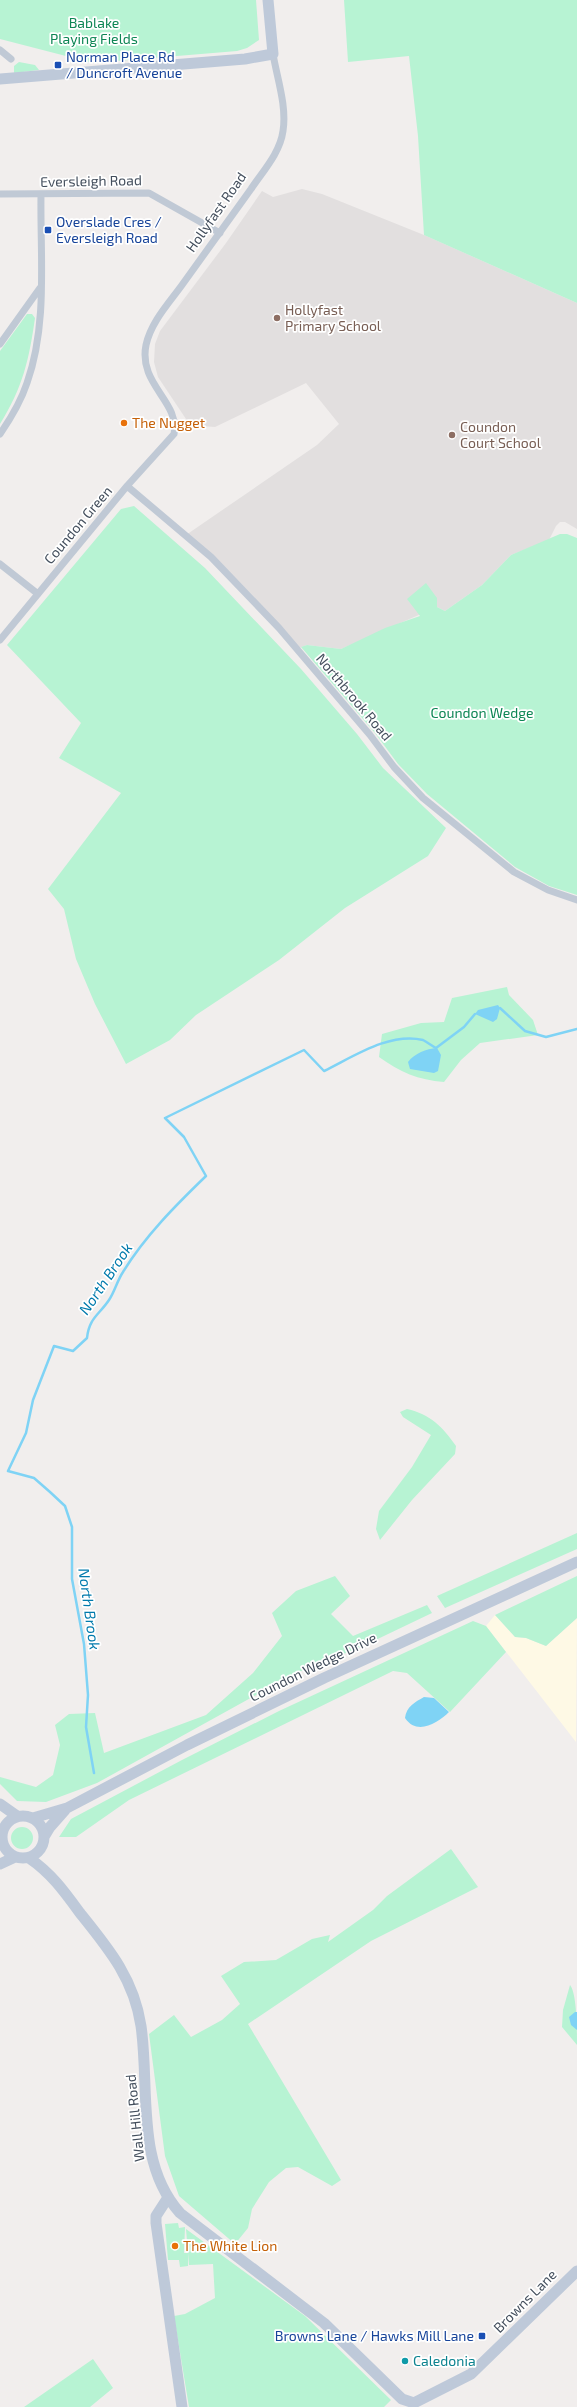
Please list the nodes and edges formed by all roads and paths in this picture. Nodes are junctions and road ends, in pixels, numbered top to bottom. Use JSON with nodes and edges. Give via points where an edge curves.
{"nodes":[{"id":1,"x":268,"y":0,"type":"edge"},
{"id":2,"x":0,"y":50,"type":"edge"},
{"id":3,"x":272,"y":54,"type":"junction"},
{"id":4,"x":11,"y":59,"type":"dead end"},
{"id":5,"x":0,"y":79,"type":"edge"},
{"id":6,"x":0,"y":194,"type":"edge"},
{"id":7,"x":41,"y":195,"type":"junction"},
{"id":8,"x":220,"y":233,"type":"junction"},
{"id":9,"x":40,"y":288,"type":"junction"},
{"id":10,"x":0,"y":344,"type":"edge"},
{"id":11,"x":175,"y":426,"type":"joint"},
{"id":12,"x":0,"y":434,"type":"edge"},
{"id":13,"x":127,"y":486,"type":"junction"},
{"id":14,"x":0,"y":564,"type":"edge"},
{"id":15,"x":38,"y":594,"type":"junction"},
{"id":16,"x":0,"y":640,"type":"edge"},
{"id":17,"x":577,"y":900,"type":"edge"},
{"id":18,"x":577,"y":1562,"type":"edge"},
{"id":19,"x":0,"y":1804,"type":"edge"},
{"id":20,"x":67,"y":1808,"type":"junction"},
{"id":21,"x":17,"y":1816,"type":"junction"},
{"id":22,"x":33,"y":1818,"type":"junction"},
{"id":23,"x":2,"y":1826,"type":"edge"},
{"id":24,"x":43,"y":1842,"type":"junction"},
{"id":25,"x":1,"y":1844,"type":"edge"},
{"id":26,"x":15,"y":1857,"type":"junction"},
{"id":27,"x":29,"y":1858,"type":"junction"},
{"id":28,"x":0,"y":1864,"type":"edge"},
{"id":29,"x":47,"y":1870,"type":"junction"},
{"id":30,"x":167,"y":2199,"type":"junction"},
{"id":31,"x":577,"y":2271,"type":"edge"},
{"id":32,"x":416,"y":2405,"type":"edge"},
{"id":33,"x":182,"y":2407,"type":"edge"}],
"edges":[{"from":1,"to":3,"type":"street","name":"Hollyfast Road"},
{"from":2,"to":4,"type":"street"},
{"from":3,"to":5,"type":"street","via":[[245,59]]},
{"from":3,"to":8,"type":"street","name":"Hollyfast Road","via":[[284,120],[281,142]]},
{"from":6,"to":7,"type":"street","name":"Eversleigh Road"},
{"from":7,"to":8,"type":"street","name":"Eversleigh Road","via":[[154,194]]},
{"from":7,"to":9,"type":"street"},
{"from":8,"to":11,"type":"street","name":"Hollyfast Road","via":[[160,315],[146,345],[145,356],[150,378],[173,414]]},
{"from":9,"to":10,"type":"street"},
{"from":9,"to":12,"type":"street","via":[[38,339],[33,365],[22,396]]},
{"from":11,"to":13,"type":"street","name":"Coundon Green","via":[[170,440]]},
{"from":13,"to":15,"type":"street","name":"Coundon Green"},
{"from":13,"to":17,"type":"street","name":"Northbrook Road","via":[[211,557],[251,599],[322,678],[394,767],[424,798],[514,872],[548,890]]},
{"from":14,"to":15,"type":"street"},
{"from":15,"to":16,"type":"street","name":"Coundon Green"},
{"from":18,"to":20,"type":"street","name":"Coundon Wedge Drive","via":[[317,1682],[187,1745]]},
{"from":19,"to":21,"type":"street"},
{"from":20,"to":22,"type":"street","name":"Coundon Wedge Drive"},
{"from":20,"to":24,"type":"street","name":"Coundon Wedge Drive","via":[[50,1827]]},
{"from":21,"to":22,"type":"street"},
{"from":21,"to":23,"type":"street"},
{"from":22,"to":24,"type":"street","via":[[42,1828]]},
{"from":23,"to":25,"type":"street"},
{"from":24,"to":27,"type":"street","via":[[35,1855]]},
{"from":24,"to":29,"type":"street","name":"Wall Hill Road"},
{"from":25,"to":26,"type":"street"},
{"from":26,"to":27,"type":"street"},
{"from":26,"to":28,"type":"street"},
{"from":27,"to":29,"type":"street","name":"Wall Hill Road"},
{"from":29,"to":30,"type":"street","name":"Wall Hill Road","via":[[117,1960],[130,1987],[141,2026],[152,2158]]},
{"from":30,"to":32,"type":"street","via":[[180,2212],[324,2323],[402,2399]]},
{"from":30,"to":33,"type":"street","via":[[156,2216],[156,2223]]},
{"from":31,"to":32,"type":"street","name":"Browns Lane","via":[[471,2374]]}]}
